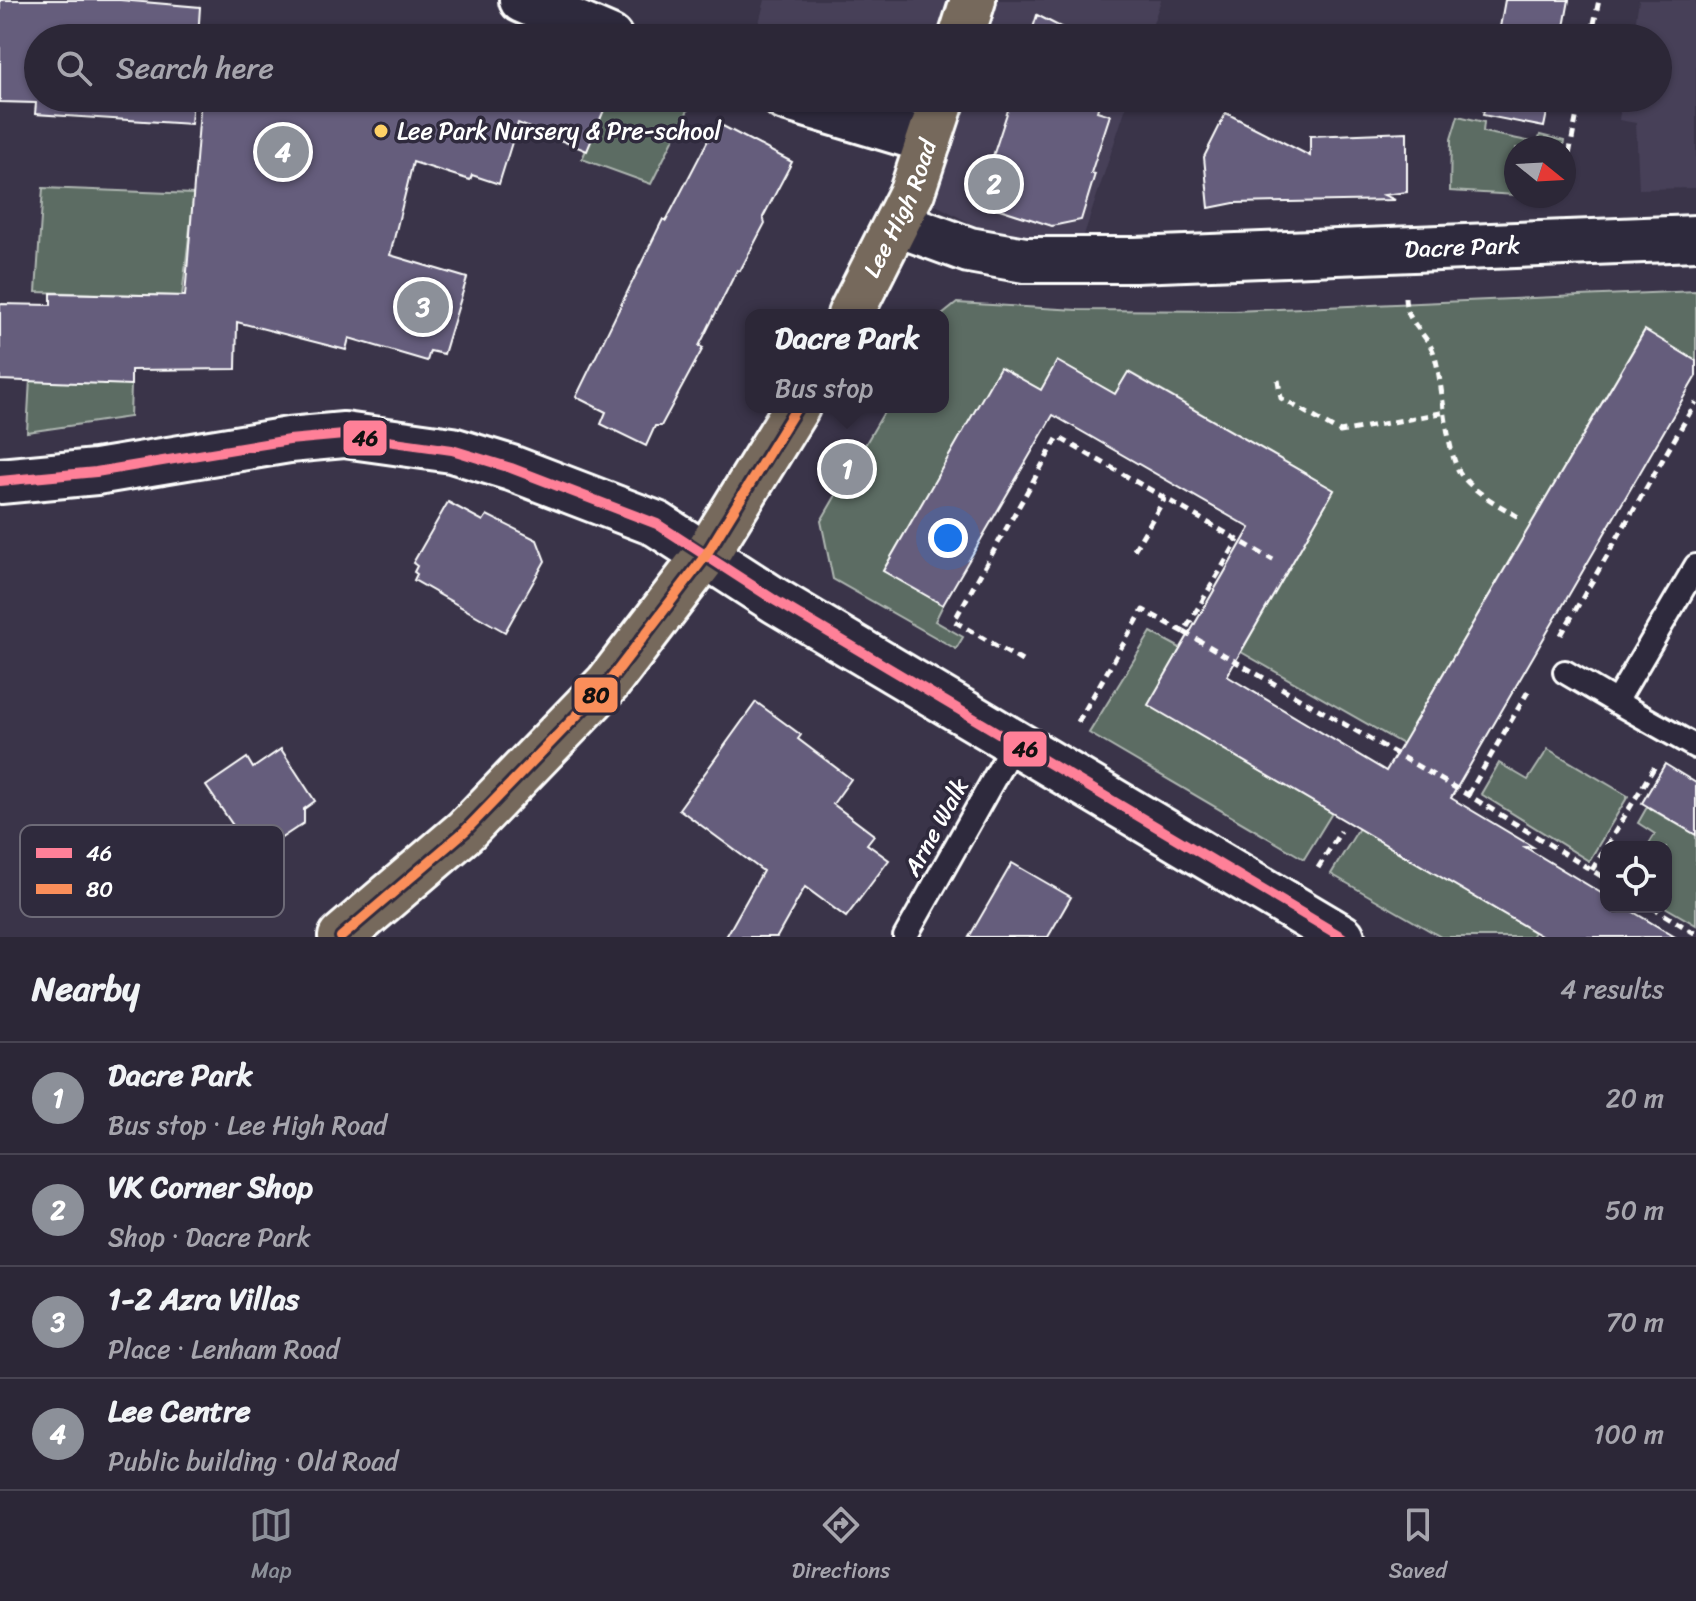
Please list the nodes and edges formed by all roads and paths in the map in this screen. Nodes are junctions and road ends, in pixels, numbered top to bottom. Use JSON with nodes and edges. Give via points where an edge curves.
{"nodes":[{"id":1,"x":522,"y":0,"type":"edge"},
{"id":2,"x":973,"y":0,"type":"edge"},
{"id":3,"x":1599,"y":0,"type":"edge"},
{"id":4,"x":578,"y":24,"type":"edge"},
{"id":5,"x":965,"y":24,"type":"edge"},
{"id":6,"x":1594,"y":24,"type":"edge"},
{"id":7,"x":832,"y":112,"type":"edge"},
{"id":8,"x":938,"y":112,"type":"edge"},
{"id":9,"x":1577,"y":112,"type":"edge"},
{"id":10,"x":1573,"y":136,"type":"edge"},
{"id":11,"x":929,"y":141,"type":"junction"},
{"id":12,"x":898,"y":224,"type":"junction"},
{"id":13,"x":1696,"y":238,"type":"edge"},
{"id":14,"x":1405,"y":292,"type":"dead end"},
{"id":15,"x":853,"y":309,"type":"edge"},
{"id":16,"x":1278,"y":380,"type":"dead end"},
{"id":17,"x":1696,"y":402,"type":"edge"},
{"id":18,"x":1446,"y":412,"type":"junction"},
{"id":19,"x":793,"y":413,"type":"edge"},
{"id":20,"x":0,"y":481,"type":"edge"},
{"id":21,"x":1165,"y":498,"type":"junction"},
{"id":22,"x":1520,"y":518,"type":"dead end"},
{"id":23,"x":1238,"y":540,"type":"junction"},
{"id":24,"x":1134,"y":550,"type":"dead end"},
{"id":25,"x":706,"y":555,"type":"junction"},
{"id":26,"x":1273,"y":560,"type":"dead end"},
{"id":27,"x":1696,"y":566,"type":"edge"},
{"id":28,"x":1184,"y":632,"type":"junction"},
{"id":29,"x":1555,"y":646,"type":"dead end"},
{"id":30,"x":1022,"y":661,"type":"dead end"},
{"id":31,"x":1565,"y":672,"type":"dead end"},
{"id":32,"x":1531,"y":687,"type":"dead end"},
{"id":33,"x":1616,"y":702,"type":"junction"},
{"id":34,"x":1071,"y":734,"type":"dead end"},
{"id":35,"x":1674,"y":734,"type":"junction"},
{"id":36,"x":1014,"y":743,"type":"junction"},
{"id":37,"x":1696,"y":747,"type":"edge"},
{"id":38,"x":1468,"y":795,"type":"junction"},
{"id":39,"x":1341,"y":831,"type":"dead end"},
{"id":40,"x":1592,"y":870,"type":"junction"},
{"id":41,"x":1315,"y":873,"type":"dead end"},
{"id":42,"x":1600,"y":875,"type":"edge"},
{"id":43,"x":1662,"y":913,"type":"edge"},
{"id":44,"x":1696,"y":934,"type":"edge"},
{"id":45,"x":341,"y":937,"type":"edge"},
{"id":46,"x":905,"y":937,"type":"edge"},
{"id":47,"x":1342,"y":937,"type":"edge"}],
"edges":[{"from":1,"to":4,"type":"street"},
{"from":2,"to":5,"type":"highway"},
{"from":3,"to":6,"type":"path"},
{"from":7,"to":11,"type":"street"},
{"from":8,"to":11,"type":"highway","name":"Lee High Road"},
{"from":9,"to":10,"type":"path"},
{"from":11,"to":12,"type":"highway","name":"Lee High Road"},
{"from":12,"to":13,"type":"street","name":"Dacre Park","via":[[969,250],[1025,260]]},
{"from":12,"to":15,"type":"highway","name":"Lee High Road"},
{"from":14,"to":18,"type":"path","via":[[1407,314],[1435,353]]},
{"from":16,"to":18,"type":"path","via":[[1281,398],[1340,432]]},
{"from":17,"to":29,"type":"path"},
{"from":18,"to":22,"type":"path","via":[[1459,472],[1479,493]]},
{"from":19,"to":25,"type":"highway"},
{"from":20,"to":25,"type":"street","via":[[344,435],[452,450],[511,468],[657,524]]},
{"from":21,"to":23,"type":"path"},
{"from":21,"to":24,"type":"path"},
{"from":21,"to":30,"type":"path","via":[[1058,437],[954,621]]},
{"from":23,"to":26,"type":"path"},
{"from":23,"to":28,"type":"path"},
{"from":25,"to":36,"type":"street"},
{"from":25,"to":45,"type":"highway","via":[[608,683],[465,831]]},
{"from":27,"to":33,"type":"lane"},
{"from":28,"to":34,"type":"path","via":[[1143,610]]},
{"from":28,"to":38,"type":"path"},
{"from":31,"to":33,"type":"lane"},
{"from":32,"to":38,"type":"path"},
{"from":33,"to":35,"type":"lane"},
{"from":35,"to":37,"type":"lane"},
{"from":35,"to":40,"type":"path"},
{"from":36,"to":46,"type":"lane","name":"Arne Walk"},
{"from":36,"to":47,"type":"street"},
{"from":38,"to":40,"type":"path"},
{"from":39,"to":41,"type":"path"},
{"from":40,"to":42,"type":"path"},
{"from":43,"to":44,"type":"path"}]}
